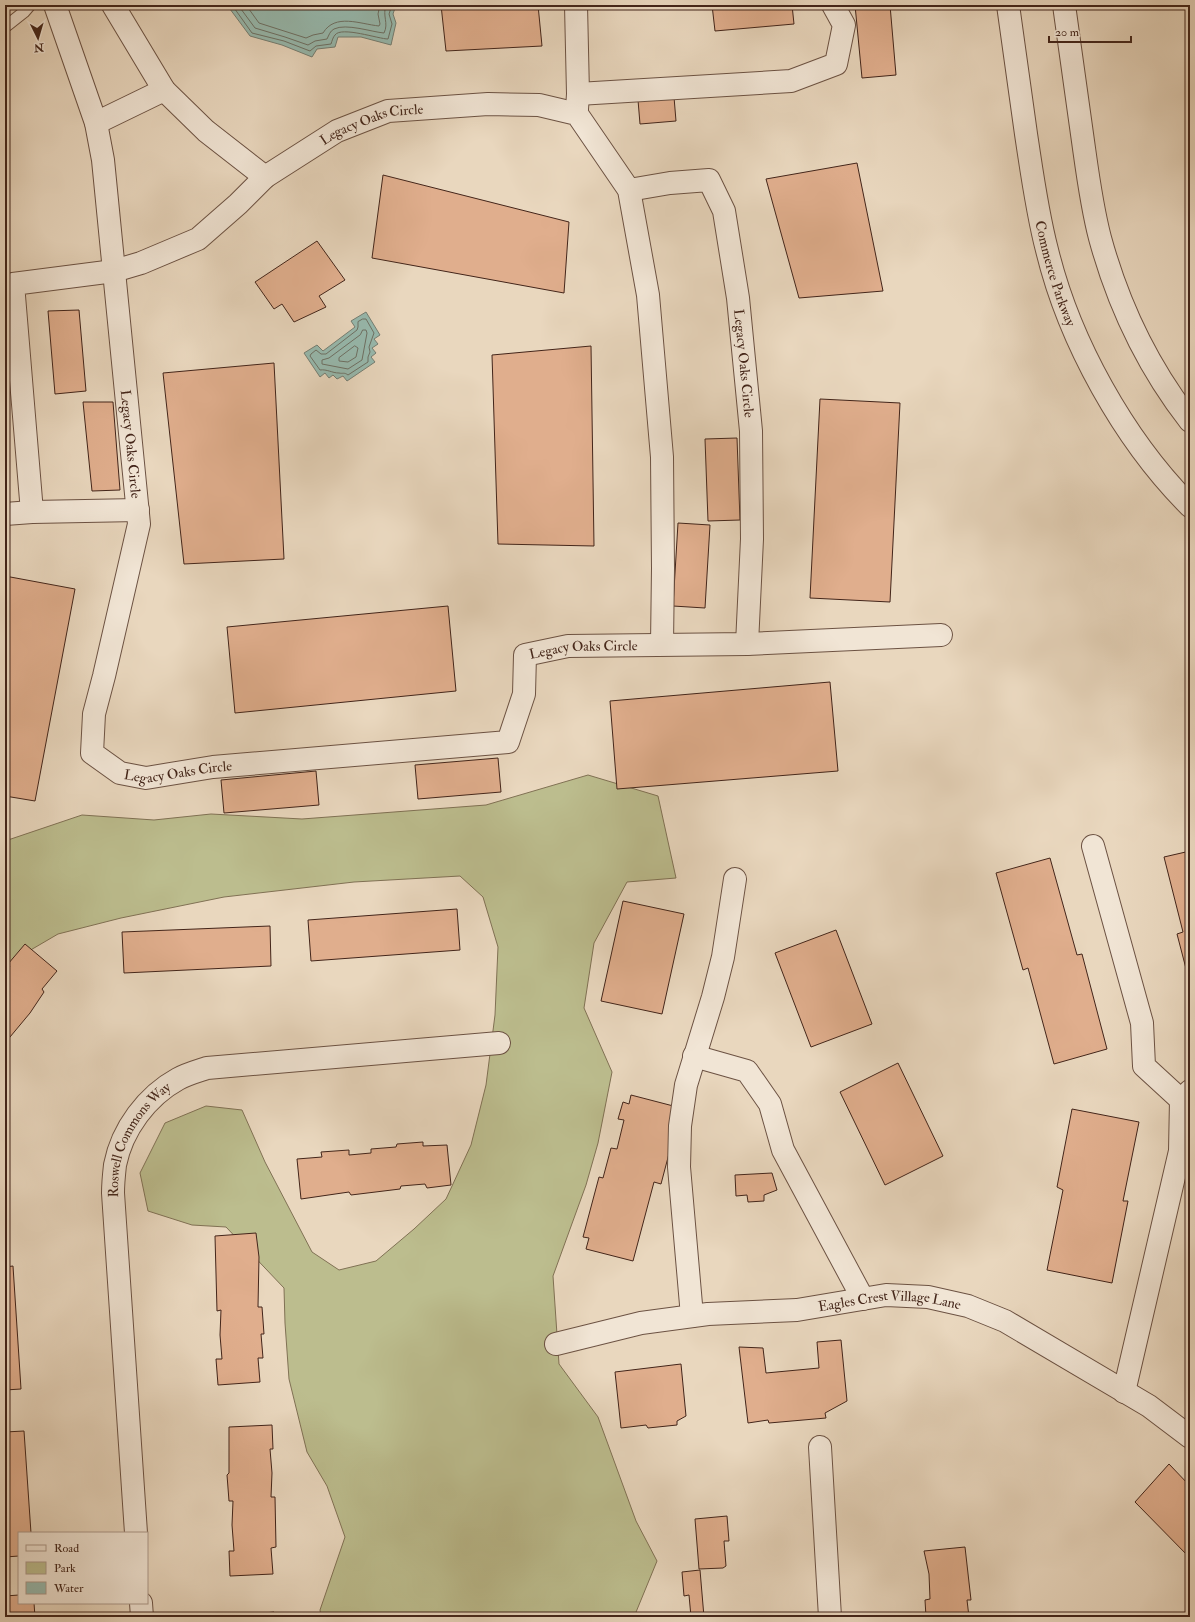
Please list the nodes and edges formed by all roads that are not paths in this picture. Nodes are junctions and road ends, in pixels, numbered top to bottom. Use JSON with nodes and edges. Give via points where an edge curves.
{"nodes":[{"id":1,"x":30,"y":5,"type":"edge"},
{"id":2,"x":55,"y":5,"type":"edge"},
{"id":3,"x":113,"y":5,"type":"edge"},
{"id":4,"x":576,"y":5,"type":"edge"},
{"id":5,"x":834,"y":5,"type":"edge"},
{"id":6,"x":1008,"y":5,"type":"edge"},
{"id":7,"x":1064,"y":5,"type":"edge"},
{"id":8,"x":5,"y":27,"type":"edge"},
{"id":9,"x":164,"y":90,"type":"junction"},
{"id":10,"x":578,"y":104,"type":"junction"},
{"id":11,"x":96,"y":123,"type":"junction"},
{"id":12,"x":266,"y":177,"type":"junction"},
{"id":13,"x":629,"y":190,"type":"junction"},
{"id":14,"x":114,"y":271,"type":"junction"},
{"id":15,"x":1190,"y":421,"type":"edge"},
{"id":16,"x":1190,"y":506,"type":"edge"},
{"id":17,"x":138,"y":510,"type":"junction"},
{"id":18,"x":32,"y":512,"type":"junction"},
{"id":19,"x":5,"y":514,"type":"edge"},
{"id":20,"x":941,"y":635,"type":"dead end"},
{"id":21,"x":662,"y":644,"type":"junction"},
{"id":22,"x":747,"y":644,"type":"junction"},
{"id":23,"x":1094,"y":846,"type":"dead end"},
{"id":24,"x":736,"y":879,"type":"dead end"},
{"id":25,"x":499,"y":1043,"type":"dead end"},
{"id":26,"x":694,"y":1056,"type":"junction"},
{"id":27,"x":1186,"y":1096,"type":"edge"},
{"id":28,"x":863,"y":1299,"type":"junction"},
{"id":29,"x":692,"y":1316,"type":"junction"},
{"id":30,"x":556,"y":1344,"type":"dead end"},
{"id":31,"x":1124,"y":1392,"type":"junction"},
{"id":32,"x":1190,"y":1437,"type":"edge"},
{"id":33,"x":820,"y":1448,"type":"dead end"},
{"id":34,"x":136,"y":1532,"type":"edge"},
{"id":35,"x":141,"y":1604,"type":"edge"},
{"id":36,"x":142,"y":1617,"type":"edge"},
{"id":37,"x":830,"y":1617,"type":"edge"}],
"edges":[{"from":1,"to":8,"type":"lane"},
{"from":2,"to":11,"type":"street","name":"Legacy Oaks Circle"},
{"from":3,"to":9,"type":"street"},
{"from":4,"to":10,"type":"street"},
{"from":5,"to":10,"type":"street","name":"Legacy Oaks Circle","via":[[844,25],[836,64],[791,81]]},
{"from":6,"to":16,"type":"street","name":"Commerce Parkway","via":[[1036,200],[1047,252],[1062,299],[1106,395],[1136,442]]},
{"from":7,"to":15,"type":"street","via":[[1090,190],[1100,238],[1131,325],[1153,368]]},
{"from":9,"to":11,"type":"street"},
{"from":9,"to":12,"type":"street","via":[[206,131]]},
{"from":10,"to":12,"type":"street","name":"Legacy Oaks Circle","via":[[488,104],[388,110],[337,130]]},
{"from":10,"to":13,"type":"street"},
{"from":11,"to":14,"type":"street","name":"Legacy Oaks Circle","via":[[103,160]]},
{"from":12,"to":14,"type":"street","name":"Legacy Oaks Circle","via":[[198,239],[141,263]]},
{"from":13,"to":21,"type":"street","via":[[648,295],[662,457]]},
{"from":13,"to":22,"type":"street","name":"Legacy Oaks Circle","via":[[709,180],[724,211],[738,298],[751,431],[752,539]]},
{"from":14,"to":17,"type":"street","name":"Legacy Oaks Circle"},
{"from":14,"to":18,"type":"street","via":[[13,284]]},
{"from":17,"to":18,"type":"street"},
{"from":17,"to":21,"type":"street","name":"Legacy Oaks Circle","via":[[139,524],[94,714],[92,753],[120,774],[146,778],[213,767],[508,742],[524,694],[525,655],[568,646]]},
{"from":18,"to":19,"type":"street"},
{"from":20,"to":22,"type":"street"},
{"from":21,"to":22,"type":"street","name":"Legacy Oaks Circle"},
{"from":23,"to":27,"type":"street","via":[[1142,1023],[1144,1066]]},
{"from":24,"to":26,"type":"street","via":[[723,957]]},
{"from":25,"to":34,"type":"street","name":"Roswell Commons Way","via":[[207,1068],[179,1078],[156,1094],[138,1113],[124,1136],[115,1164],[113,1193]]},
{"from":26,"to":28,"type":"street","via":[[747,1071],[770,1104],[783,1150]]},
{"from":26,"to":29,"type":"street","via":[[686,1085],[680,1126],[679,1167]]},
{"from":27,"to":31,"type":"street","via":[[1180,1151]]},
{"from":28,"to":29,"type":"street","name":"Eagles Crest Village Lane","via":[[797,1310]]},
{"from":28,"to":31,"type":"street","name":"Eagles Crest Village Lane","via":[[886,1295],[928,1297],[968,1306],[1005,1321]]},
{"from":29,"to":30,"type":"street","name":"Eagles Crest Village Lane","via":[[641,1323]]},
{"from":31,"to":32,"type":"street","name":"Eagles Crest Village Lane","via":[[1149,1406]]},
{"from":33,"to":37,"type":"street"},
{"from":35,"to":36,"type":"street"}]}
